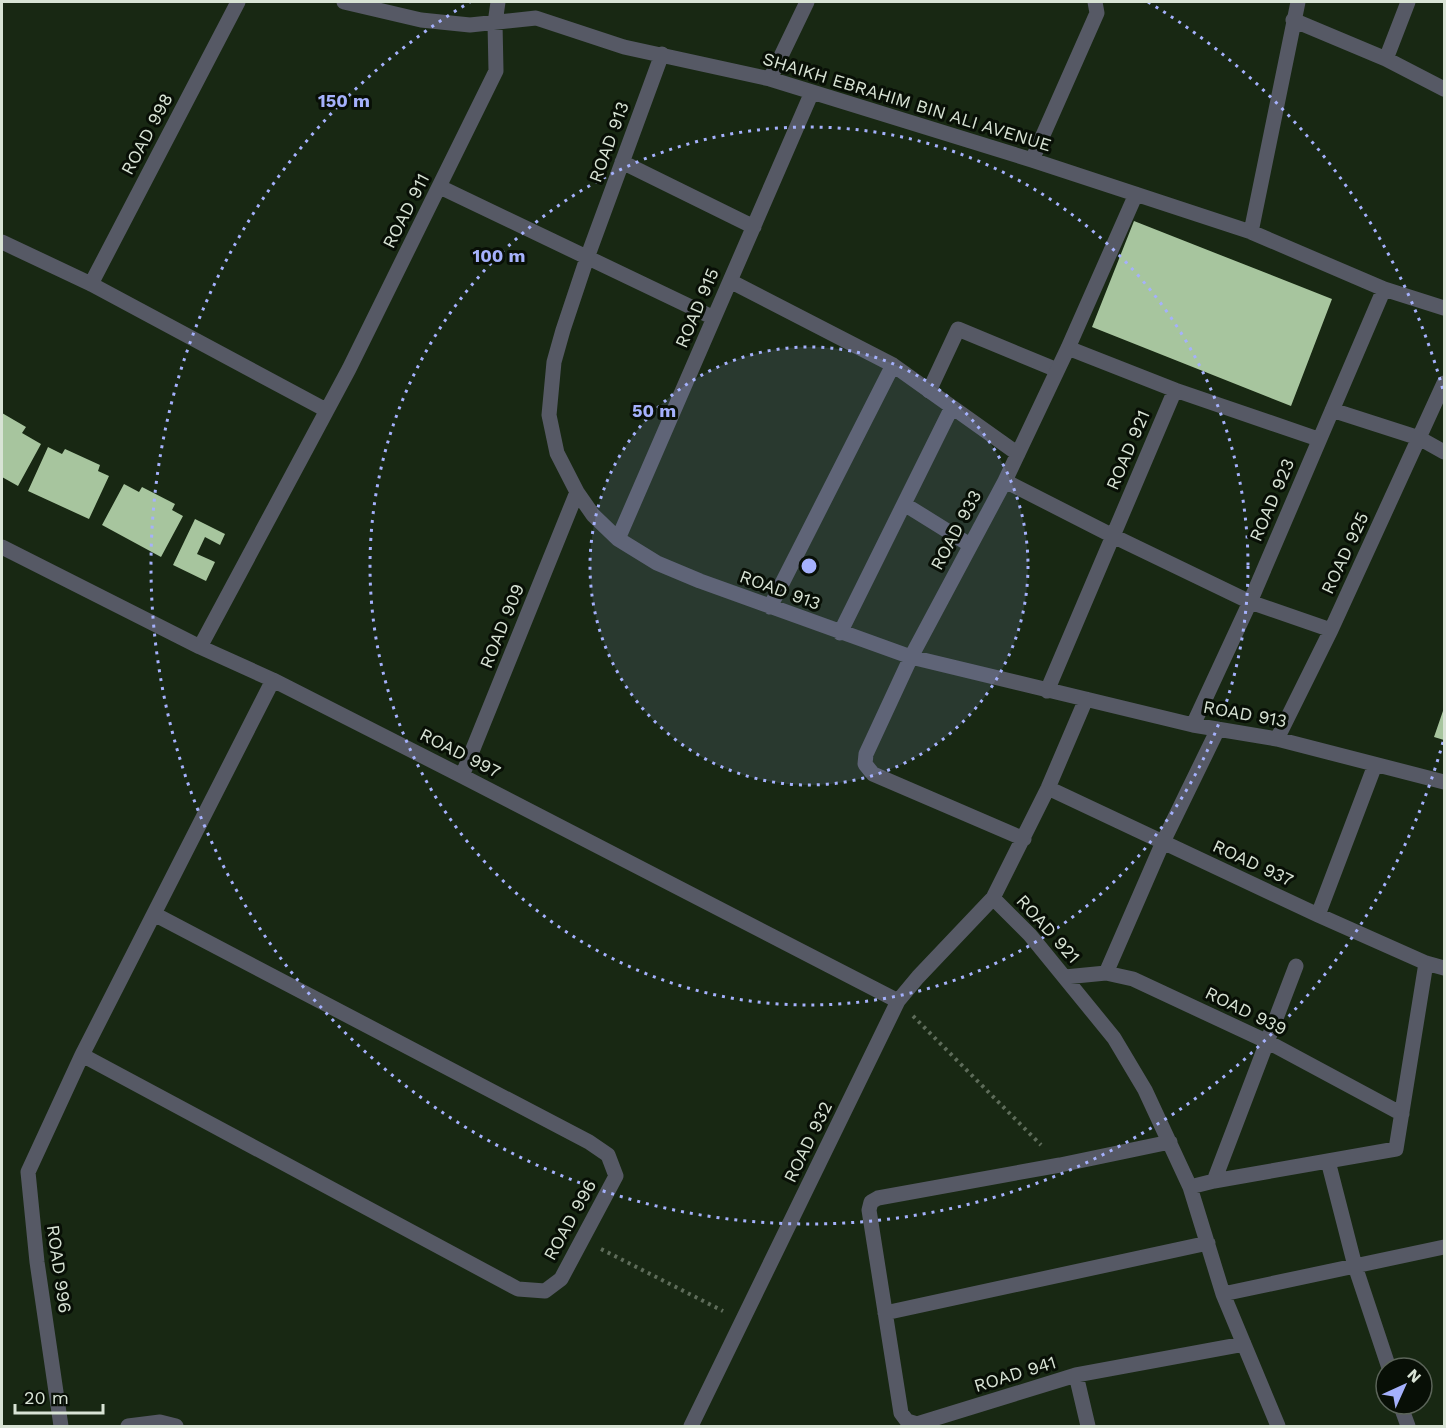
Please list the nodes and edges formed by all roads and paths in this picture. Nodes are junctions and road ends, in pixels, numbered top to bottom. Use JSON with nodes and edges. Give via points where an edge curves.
{"nodes":[{"id":1,"x":238,"y":2,"type":"edge"},
{"id":2,"x":344,"y":2,"type":"edge"},
{"id":3,"x":498,"y":2,"type":"edge"},
{"id":4,"x":807,"y":2,"type":"edge"},
{"id":5,"x":1095,"y":2,"type":"edge"},
{"id":6,"x":1298,"y":2,"type":"edge"},
{"id":7,"x":1408,"y":2,"type":"edge"},
{"id":8,"x":1293,"y":20,"type":"junction"},
{"id":9,"x":495,"y":23,"type":"junction"},
{"id":10,"x":662,"y":54,"type":"junction"},
{"id":11,"x":1386,"y":59,"type":"junction"},
{"id":12,"x":770,"y":79,"type":"junction"},
{"id":13,"x":1444,"y":89,"type":"edge"},
{"id":14,"x":812,"y":92,"type":"junction"},
{"id":15,"x":1032,"y":160,"type":"junction"},
{"id":16,"x":622,"y":162,"type":"junction"},
{"id":17,"x":440,"y":187,"type":"junction"},
{"id":18,"x":1136,"y":194,"type":"junction"},
{"id":19,"x":754,"y":227,"type":"junction"},
{"id":20,"x":1251,"y":232,"type":"junction"},
{"id":21,"x":2,"y":242,"type":"edge"},
{"id":22,"x":587,"y":258,"type":"junction"},
{"id":23,"x":730,"y":281,"type":"junction"},
{"id":24,"x":91,"y":284,"type":"junction"},
{"id":25,"x":1384,"y":289,"type":"junction"},
{"id":26,"x":1444,"y":308,"type":"edge"},
{"id":27,"x":714,"y":318,"type":"junction"},
{"id":28,"x":1068,"y":348,"type":"junction"},
{"id":29,"x":892,"y":365,"type":"junction"},
{"id":30,"x":1057,"y":370,"type":"junction"},
{"id":31,"x":1444,"y":383,"type":"edge"},
{"id":32,"x":1175,"y":390,"type":"junction"},
{"id":33,"x":929,"y":391,"type":"junction"},
{"id":34,"x":952,"y":407,"type":"junction"},
{"id":35,"x":326,"y":410,"type":"junction"},
{"id":36,"x":1332,"y":410,"type":"junction"},
{"id":37,"x":1419,"y":438,"type":"junction"},
{"id":38,"x":1318,"y":439,"type":"junction"},
{"id":39,"x":1444,"y":452,"type":"edge"},
{"id":40,"x":1018,"y":453,"type":"junction"},
{"id":41,"x":1005,"y":481,"type":"junction"},
{"id":42,"x":577,"y":492,"type":"junction"},
{"id":43,"x":904,"y":504,"type":"junction"},
{"id":44,"x":1113,"y":536,"type":"junction"},
{"id":45,"x":618,"y":539,"type":"junction"},
{"id":46,"x":970,"y":545,"type":"junction"},
{"id":47,"x":2,"y":547,"type":"edge"},
{"id":48,"x":1250,"y":602,"type":"junction"},
{"id":49,"x":770,"y":608,"type":"junction"},
{"id":50,"x":1331,"y":630,"type":"junction"},
{"id":51,"x":840,"y":633,"type":"junction"},
{"id":52,"x":200,"y":647,"type":"junction"},
{"id":53,"x":911,"y":657,"type":"junction"},
{"id":54,"x":273,"y":680,"type":"junction"},
{"id":55,"x":1047,"y":691,"type":"junction"},
{"id":56,"x":1086,"y":699,"type":"junction"},
{"id":57,"x":1192,"y":724,"type":"junction"},
{"id":58,"x":1218,"y":729,"type":"junction"},
{"id":59,"x":1277,"y":739,"type":"junction"},
{"id":60,"x":1375,"y":765,"type":"junction"},
{"id":61,"x":462,"y":776,"type":"junction"},
{"id":62,"x":1444,"y":782,"type":"edge"},
{"id":63,"x":1048,"y":788,"type":"junction"},
{"id":64,"x":1024,"y":838,"type":"junction"},
{"id":65,"x":1163,"y":843,"type":"junction"},
{"id":66,"x":993,"y":898,"type":"junction"},
{"id":67,"x":154,"y":914,"type":"junction"},
{"id":68,"x":1318,"y":915,"type":"junction"},
{"id":69,"x":1426,"y":963,"type":"junction"},
{"id":70,"x":1296,"y":966,"type":"dead end"},
{"id":71,"x":1444,"y":968,"type":"edge"},
{"id":72,"x":1106,"y":973,"type":"junction"},
{"id":73,"x":1065,"y":977,"type":"junction"},
{"id":74,"x":898,"y":1001,"type":"junction"},
{"id":75,"x":1268,"y":1042,"type":"junction"},
{"id":76,"x":82,"y":1055,"type":"junction"},
{"id":77,"x":1402,"y":1114,"type":"junction"},
{"id":78,"x":1170,"y":1142,"type":"junction"},
{"id":79,"x":1329,"y":1161,"type":"junction"},
{"id":80,"x":1060,"y":1165,"type":"junction"},
{"id":81,"x":1214,"y":1181,"type":"junction"},
{"id":82,"x":1190,"y":1187,"type":"junction"},
{"id":83,"x":582,"y":1240,"type":"junction"},
{"id":84,"x":1208,"y":1243,"type":"junction"},
{"id":85,"x":1444,"y":1247,"type":"edge"},
{"id":86,"x":1355,"y":1266,"type":"junction"},
{"id":87,"x":1224,"y":1294,"type":"junction"},
{"id":88,"x":885,"y":1313,"type":"junction"},
{"id":89,"x":742,"y":1321,"type":"junction"},
{"id":90,"x":1244,"y":1344,"type":"junction"},
{"id":91,"x":1385,"y":1356,"type":"edge"},
{"id":92,"x":1076,"y":1375,"type":"junction"},
{"id":93,"x":61,"y":1426,"type":"edge"},
{"id":94,"x":128,"y":1426,"type":"edge"},
{"id":95,"x":176,"y":1426,"type":"edge"},
{"id":96,"x":691,"y":1426,"type":"edge"},
{"id":97,"x":1088,"y":1426,"type":"edge"},
{"id":98,"x":1278,"y":1426,"type":"edge"}],
"edges":[{"from":1,"to":24,"type":"street","name":"ROAD 998"},
{"from":2,"to":9,"type":"street","name":"SHAIKH EBRAHIM BIN ALI AVENUE","via":[[421,20],[470,25]]},
{"from":3,"to":9,"type":"street","name":"ROAD 911"},
{"from":4,"to":12,"type":"street"},
{"from":5,"to":15,"type":"street","via":[[1097,13]]},
{"from":6,"to":8,"type":"street"},
{"from":7,"to":11,"type":"street"},
{"from":8,"to":11,"type":"street"},
{"from":8,"to":20,"type":"street"},
{"from":9,"to":10,"type":"street","name":"SHAIKH EBRAHIM BIN ALI AVENUE","via":[[536,18]]},
{"from":9,"to":17,"type":"street","name":"ROAD 911","via":[[496,71]]},
{"from":10,"to":12,"type":"street","name":"SHAIKH EBRAHIM BIN ALI AVENUE"},
{"from":10,"to":16,"type":"street","name":"ROAD 913"},
{"from":11,"to":13,"type":"street"},
{"from":12,"to":14,"type":"street","name":"SHAIKH EBRAHIM BIN ALI AVENUE"},
{"from":14,"to":15,"type":"street","name":"SHAIKH EBRAHIM BIN ALI AVENUE"},
{"from":14,"to":19,"type":"street","name":"ROAD 915"},
{"from":15,"to":18,"type":"street","name":"SHAIKH EBRAHIM BIN ALI AVENUE"},
{"from":16,"to":19,"type":"street"},
{"from":16,"to":22,"type":"street","name":"ROAD 913"},
{"from":17,"to":22,"type":"street"},
{"from":17,"to":35,"type":"street","name":"ROAD 911"},
{"from":18,"to":20,"type":"street","name":"SHAIKH EBRAHIM BIN ALI AVENUE"},
{"from":18,"to":28,"type":"street"},
{"from":19,"to":23,"type":"street","name":"ROAD 915"},
{"from":20,"to":25,"type":"street","name":"SHAIKH EBRAHIM BIN ALI AVENUE"},
{"from":21,"to":24,"type":"street"},
{"from":22,"to":27,"type":"street"},
{"from":22,"to":42,"type":"street","name":"ROAD 913","via":[[554,362],[549,415],[558,453]]},
{"from":23,"to":27,"type":"street","name":"ROAD 915"},
{"from":23,"to":29,"type":"street"},
{"from":24,"to":35,"type":"street"},
{"from":25,"to":26,"type":"street","name":"SHAIKH EBRAHIM BIN ALI AVENUE"},
{"from":25,"to":36,"type":"street","name":"ROAD 923"},
{"from":27,"to":45,"type":"street","name":"ROAD 915"},
{"from":28,"to":30,"type":"street"},
{"from":28,"to":32,"type":"street"},
{"from":29,"to":33,"type":"street"},
{"from":29,"to":49,"type":"street"},
{"from":30,"to":33,"type":"street","via":[[958,329]]},
{"from":30,"to":40,"type":"street"},
{"from":31,"to":37,"type":"street","name":"ROAD 925"},
{"from":32,"to":38,"type":"street"},
{"from":32,"to":44,"type":"street","name":"ROAD 921"},
{"from":33,"to":34,"type":"street"},
{"from":34,"to":40,"type":"street"},
{"from":34,"to":43,"type":"street"},
{"from":35,"to":52,"type":"street"},
{"from":36,"to":37,"type":"street"},
{"from":36,"to":38,"type":"street","name":"ROAD 923"},
{"from":37,"to":39,"type":"street"},
{"from":37,"to":50,"type":"street","name":"ROAD 925"},
{"from":38,"to":48,"type":"street","name":"ROAD 923"},
{"from":40,"to":41,"type":"street"},
{"from":41,"to":44,"type":"street","name":"ROAD 933"},
{"from":41,"to":46,"type":"street","name":"ROAD 933"},
{"from":42,"to":45,"type":"street","name":"ROAD 913","via":[[593,515]]},
{"from":42,"to":61,"type":"street","name":"ROAD 909"},
{"from":43,"to":46,"type":"street"},
{"from":43,"to":51,"type":"street"},
{"from":44,"to":48,"type":"street","name":"ROAD 933"},
{"from":44,"to":55,"type":"street","name":"ROAD 921"},
{"from":45,"to":49,"type":"street","name":"ROAD 913","via":[[657,563]]},
{"from":46,"to":53,"type":"street","name":"ROAD 933"},
{"from":47,"to":52,"type":"street","name":"ROAD 997"},
{"from":48,"to":50,"type":"street","name":"ROAD 933"},
{"from":48,"to":57,"type":"street","name":"ROAD 923"},
{"from":49,"to":51,"type":"street","name":"ROAD 913"},
{"from":50,"to":59,"type":"street","name":"ROAD 925"},
{"from":51,"to":53,"type":"street","name":"ROAD 913"},
{"from":52,"to":54,"type":"street","name":"ROAD 997"},
{"from":53,"to":55,"type":"street","name":"ROAD 913"},
{"from":53,"to":64,"type":"street","name":"ROAD 933","via":[[866,754],[865,764],[873,774]]},
{"from":54,"to":61,"type":"street","name":"ROAD 997"},
{"from":54,"to":67,"type":"street","name":"ROAD 996"},
{"from":55,"to":56,"type":"street","name":"ROAD 913"},
{"from":56,"to":57,"type":"street","name":"ROAD 913"},
{"from":56,"to":63,"type":"street","name":"ROAD 921"},
{"from":57,"to":58,"type":"street","name":"ROAD 913"},
{"from":58,"to":59,"type":"street","name":"ROAD 913"},
{"from":58,"to":65,"type":"street"},
{"from":59,"to":60,"type":"street","name":"ROAD 913"},
{"from":60,"to":62,"type":"street","name":"ROAD 913"},
{"from":60,"to":68,"type":"street"},
{"from":61,"to":74,"type":"street","name":"ROAD 997"},
{"from":63,"to":64,"type":"street","name":"ROAD 921"},
{"from":63,"to":65,"type":"street","name":"ROAD 937"},
{"from":64,"to":66,"type":"street","name":"ROAD 921"},
{"from":65,"to":68,"type":"street","name":"ROAD 937"},
{"from":65,"to":72,"type":"street"},
{"from":66,"to":73,"type":"street","name":"ROAD 921"},
{"from":66,"to":74,"type":"street","name":"ROAD 932"},
{"from":67,"to":76,"type":"street","name":"ROAD 996"},
{"from":67,"to":83,"type":"street","name":"ROAD 996","via":[[590,1142],[608,1155],[616,1176]]},
{"from":68,"to":69,"type":"street","name":"ROAD 937"},
{"from":69,"to":71,"type":"street","name":"ROAD 937"},
{"from":69,"to":77,"type":"street"},
{"from":70,"to":75,"type":"street"},
{"from":72,"to":73,"type":"street","name":"ROAD 939"},
{"from":72,"to":75,"type":"street","name":"ROAD 939","via":[[1133,980]]},
{"from":73,"to":78,"type":"street","name":"ROAD 921","via":[[1114,1038],[1146,1090]]},
{"from":74,"to":80,"type":"path"},
{"from":74,"to":89,"type":"street","name":"ROAD 932"},
{"from":75,"to":77,"type":"street","name":"ROAD 939"},
{"from":75,"to":81,"type":"street"},
{"from":76,"to":83,"type":"street","name":"ROAD 996","via":[[518,1289],[545,1291],[561,1279]]},
{"from":76,"to":93,"type":"street","name":"ROAD 996","via":[[28,1172]]},
{"from":77,"to":79,"type":"street","via":[[1396,1149]]},
{"from":78,"to":80,"type":"street"},
{"from":78,"to":82,"type":"street","name":"ROAD 921"},
{"from":79,"to":81,"type":"street"},
{"from":79,"to":86,"type":"street"},
{"from":80,"to":88,"type":"street","name":"ROAD 941","via":[[871,1202],[868,1210]]},
{"from":81,"to":82,"type":"street"},
{"from":82,"to":84,"type":"street","name":"ROAD 921"},
{"from":83,"to":89,"type":"path"},
{"from":84,"to":87,"type":"street","name":"ROAD 921"},
{"from":84,"to":88,"type":"street"},
{"from":85,"to":86,"type":"street"},
{"from":86,"to":87,"type":"street"},
{"from":86,"to":91,"type":"street"},
{"from":87,"to":90,"type":"street","name":"ROAD 921"},
{"from":88,"to":92,"type":"street","name":"ROAD 941","via":[[901,1413],[907,1421],[917,1424]]},
{"from":89,"to":96,"type":"street","name":"ROAD 932"},
{"from":90,"to":92,"type":"street","name":"ROAD 941"},
{"from":90,"to":98,"type":"street","name":"ROAD 921"},
{"from":92,"to":97,"type":"street"},
{"from":94,"to":95,"type":"street","via":[[159,1422]]}]}
